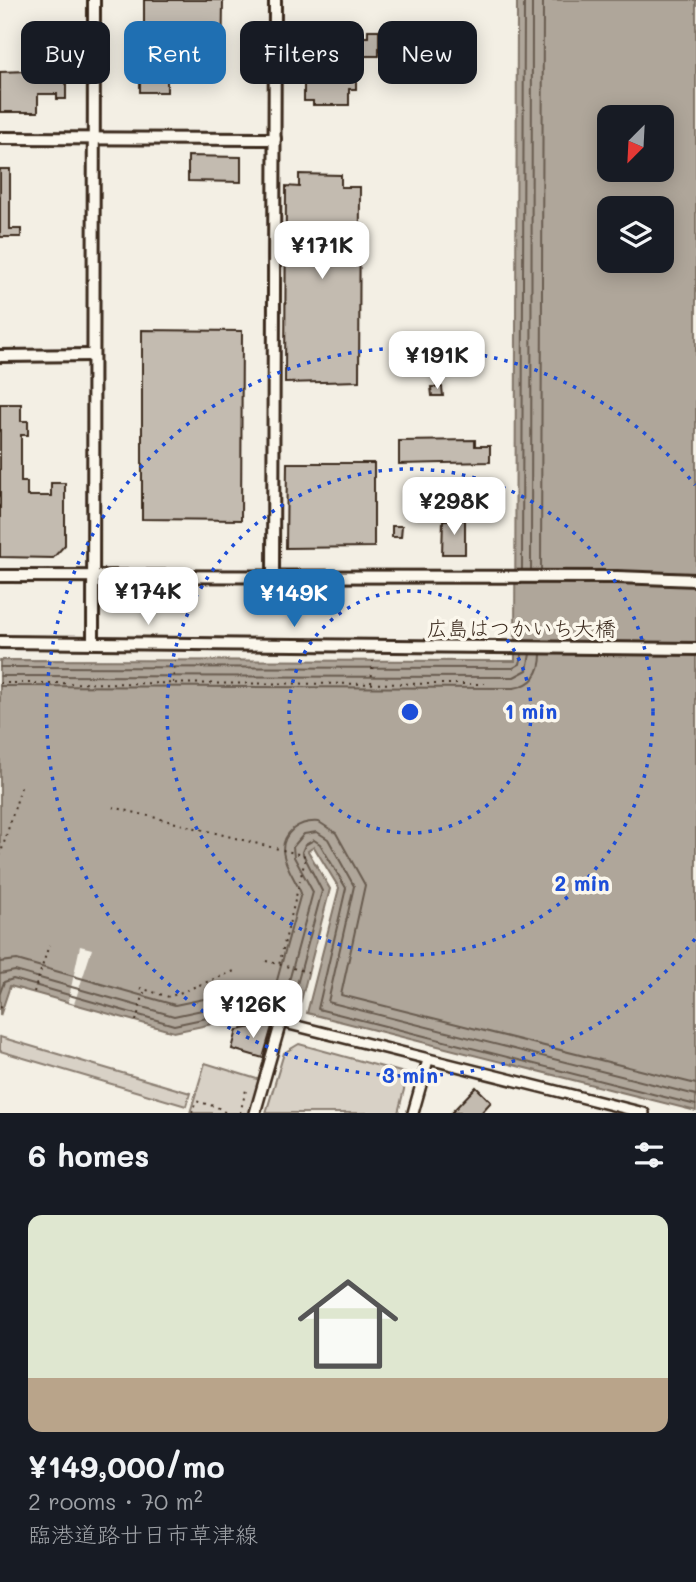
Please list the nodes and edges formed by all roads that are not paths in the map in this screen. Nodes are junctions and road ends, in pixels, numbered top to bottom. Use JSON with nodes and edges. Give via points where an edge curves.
{"nodes":[{"id":1,"x":94,"y":0,"type":"edge"},
{"id":2,"x":275,"y":0,"type":"edge"},
{"id":3,"x":0,"y":138,"type":"edge"},
{"id":4,"x":93,"y":138,"type":"junction"},
{"id":5,"x":275,"y":139,"type":"junction"},
{"id":6,"x":93,"y":355,"type":"junction"},
{"id":7,"x":0,"y":356,"type":"edge"},
{"id":8,"x":0,"y":576,"type":"edge"},
{"id":9,"x":93,"y":577,"type":"junction"},
{"id":10,"x":273,"y":578,"type":"junction"},
{"id":11,"x":696,"y":580,"type":"edge"},
{"id":12,"x":0,"y":642,"type":"edge"},
{"id":13,"x":93,"y":642,"type":"junction"},
{"id":14,"x":696,"y":649,"type":"edge"},
{"id":15,"x":428,"y":1060,"type":"junction"},
{"id":16,"x":255,"y":1113,"type":"edge"},
{"id":17,"x":413,"y":1113,"type":"edge"},
{"id":18,"x":644,"y":1113,"type":"edge"}],
"edges":[{"from":1,"to":4,"type":"street"},
{"from":2,"to":5,"type":"street"},
{"from":3,"to":4,"type":"street"},
{"from":4,"to":5,"type":"street"},
{"from":4,"to":6,"type":"street"},
{"from":5,"to":10,"type":"street"},
{"from":6,"to":7,"type":"street"},
{"from":6,"to":9,"type":"street"},
{"from":8,"to":9,"type":"street"},
{"from":9,"to":10,"type":"street"},
{"from":9,"to":13,"type":"street"},
{"from":10,"to":11,"type":"street"},
{"from":12,"to":13,"type":"street","name":"広島はつかいち大橋"},
{"from":13,"to":14,"type":"street","name":"広島はつかいち大橋"},
{"from":15,"to":16,"type":"street","via":[[281,1022]]},
{"from":15,"to":17,"type":"street"},
{"from":15,"to":18,"type":"street"}]}
